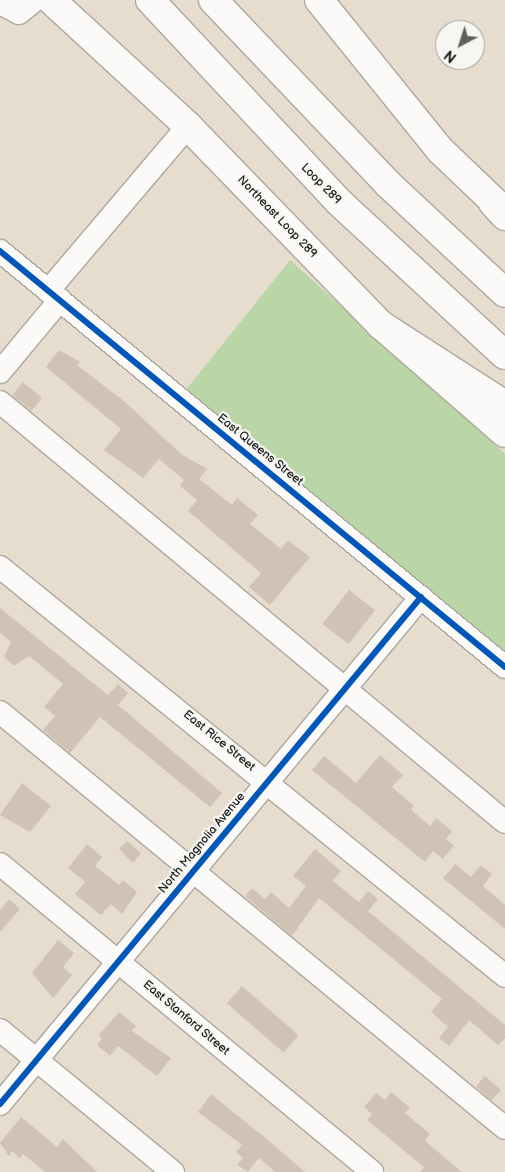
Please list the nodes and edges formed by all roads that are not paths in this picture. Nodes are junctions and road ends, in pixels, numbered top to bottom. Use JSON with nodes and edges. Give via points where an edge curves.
{"nodes":[{"id":1,"x":35,"y":0,"type":"edge"},
{"id":2,"x":51,"y":0,"type":"edge"},
{"id":3,"x":150,"y":0,"type":"edge"},
{"id":4,"x":213,"y":0,"type":"edge"},
{"id":5,"x":319,"y":0,"type":"edge"},
{"id":6,"x":0,"y":4,"type":"edge"},
{"id":7,"x":188,"y":126,"type":"junction"},
{"id":8,"x":501,"y":211,"type":"edge"},
{"id":9,"x":0,"y":251,"type":"edge"},
{"id":10,"x":505,"y":293,"type":"edge"},
{"id":11,"x":54,"y":296,"type":"junction"},
{"id":12,"x":381,"y":325,"type":"junction"},
{"id":13,"x":505,"y":355,"type":"edge"},
{"id":14,"x":0,"y":372,"type":"edge"},
{"id":15,"x":0,"y":402,"type":"edge"},
{"id":16,"x":505,"y":405,"type":"edge"},
{"id":17,"x":505,"y":433,"type":"edge"},
{"id":18,"x":0,"y":567,"type":"edge"},
{"id":19,"x":421,"y":597,"type":"junction"},
{"id":20,"x":505,"y":667,"type":"edge"},
{"id":21,"x":345,"y":689,"type":"junction"},
{"id":22,"x":0,"y":712,"type":"edge"},
{"id":23,"x":269,"y":781,"type":"junction"},
{"id":24,"x":505,"y":822,"type":"edge"},
{"id":25,"x":0,"y":864,"type":"edge"},
{"id":26,"x":194,"y":870,"type":"junction"},
{"id":27,"x":118,"y":962,"type":"junction"},
{"id":28,"x":505,"y":976,"type":"edge"},
{"id":29,"x":0,"y":1030,"type":"edge"},
{"id":30,"x":36,"y":1060,"type":"junction"},
{"id":31,"x":0,"y":1104,"type":"edge"},
{"id":32,"x":505,"y":1128,"type":"edge"},
{"id":33,"x":173,"y":1172,"type":"edge"},
{"id":34,"x":372,"y":1172,"type":"edge"}],
"edges":[{"from":1,"to":6,"type":"street","via":[[18,13]]},
{"from":2,"to":7,"type":"main road","name":"Northeast Loop 289"},
{"from":3,"to":13,"type":"main road","name":"Loop 289","via":[[340,203]]},
{"from":4,"to":10,"type":"main road","via":[[387,183]]},
{"from":5,"to":8,"type":"main road","via":[[440,150]]},
{"from":7,"to":11,"type":"street"},
{"from":7,"to":12,"type":"main road","name":"Northeast Loop 289"},
{"from":9,"to":11,"type":"street","name":"East Queens Street"},
{"from":11,"to":14,"type":"street"},
{"from":11,"to":19,"type":"street","name":"East Queens Street"},
{"from":12,"to":16,"type":"main road"},
{"from":12,"to":17,"type":"main road","name":"Northeast Loop 289"},
{"from":15,"to":21,"type":"street"},
{"from":18,"to":23,"type":"street","name":"East Rice Street"},
{"from":19,"to":20,"type":"street","name":"East Queens Street"},
{"from":19,"to":21,"type":"street","name":"North Magnolia Avenue"},
{"from":21,"to":23,"type":"street","name":"North Magnolia Avenue"},
{"from":21,"to":24,"type":"street"},
{"from":22,"to":26,"type":"street"},
{"from":23,"to":26,"type":"street","name":"North Magnolia Avenue"},
{"from":23,"to":28,"type":"street","name":"East Rice Street"},
{"from":25,"to":27,"type":"street","name":"East Stanford Street"},
{"from":26,"to":27,"type":"street","name":"North Magnolia Avenue"},
{"from":26,"to":32,"type":"street"},
{"from":27,"to":30,"type":"street","name":"North Magnolia Avenue"},
{"from":27,"to":34,"type":"street","name":"East Stanford Street"},
{"from":29,"to":30,"type":"street"},
{"from":30,"to":31,"type":"street","name":"North Magnolia Avenue"},
{"from":30,"to":33,"type":"street"}]}
